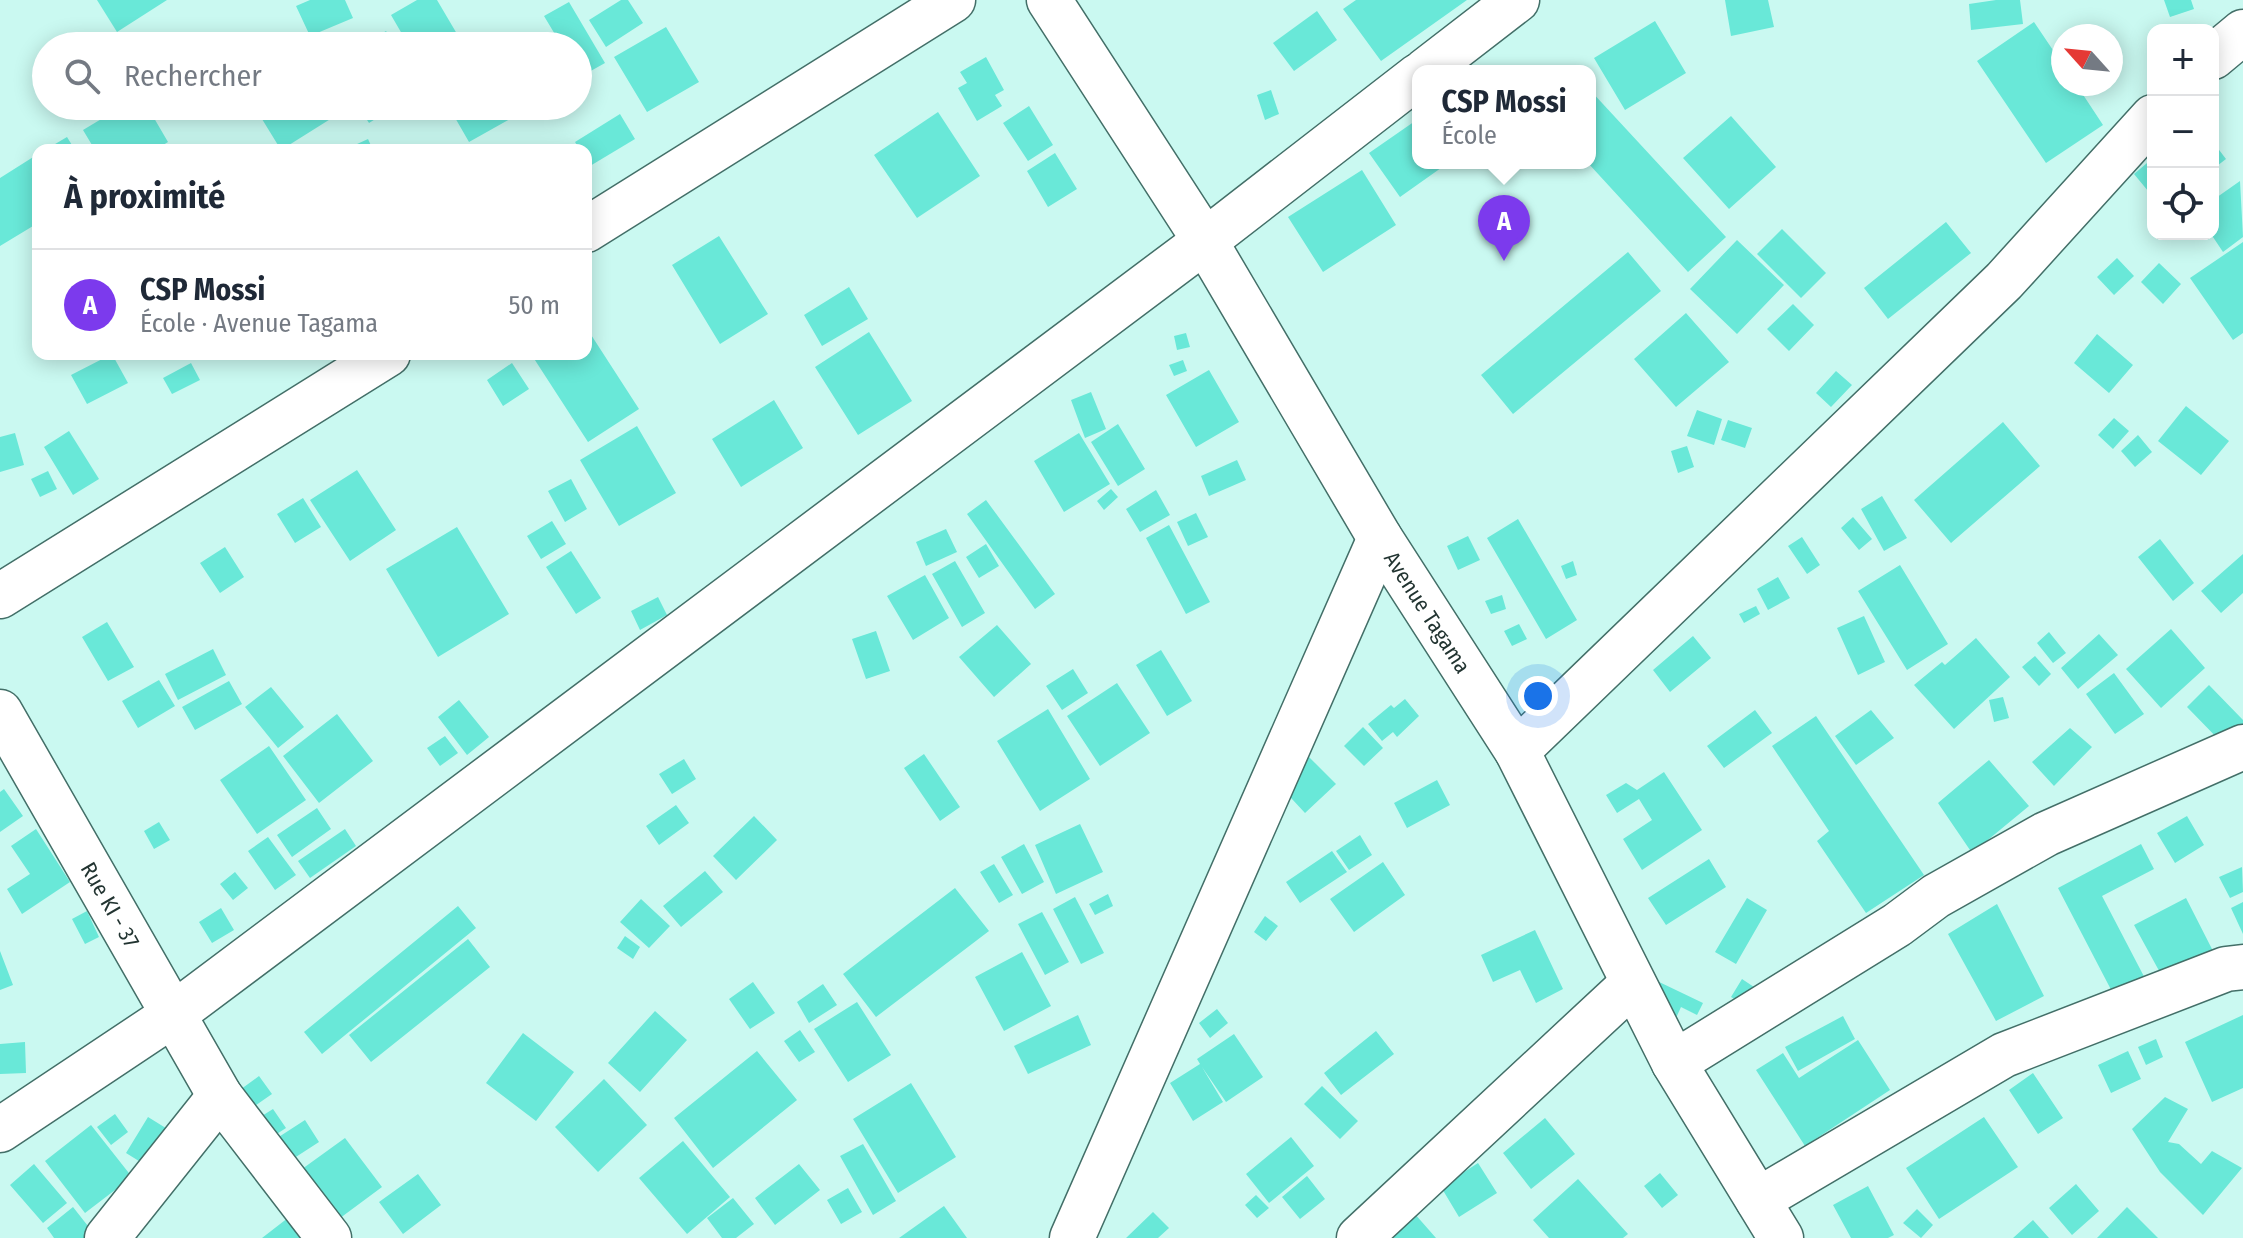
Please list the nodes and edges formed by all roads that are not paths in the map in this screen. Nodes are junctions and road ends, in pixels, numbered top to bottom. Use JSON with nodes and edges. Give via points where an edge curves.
{"nodes":[{"id":1,"x":953,"y":0,"type":"edge"},
{"id":2,"x":1049,"y":0,"type":"edge"},
{"id":3,"x":1517,"y":0,"type":"edge"},
{"id":4,"x":2243,"y":32,"type":"edge"},
{"id":5,"x":2219,"y":52,"type":"edge"},
{"id":6,"x":1433,"y":65,"type":"edge"},
{"id":7,"x":1412,"y":81,"type":"edge"},
{"id":8,"x":2147,"y":124,"type":"edge"},
{"id":9,"x":592,"y":226,"type":"edge"},
{"id":10,"x":1205,"y":241,"type":"junction"},
{"id":11,"x":378,"y":360,"type":"edge"},
{"id":12,"x":1380,"y":538,"type":"junction"},
{"id":13,"x":0,"y":596,"type":"edge"},
{"id":14,"x":0,"y":712,"type":"edge"},
{"id":15,"x":2243,"y":747,"type":"edge"},
{"id":16,"x":1517,"y":751,"type":"junction"},
{"id":17,"x":2243,"y":967,"type":"edge"},
{"id":18,"x":1632,"y":984,"type":"junction"},
{"id":19,"x":171,"y":1016,"type":"junction"},
{"id":20,"x":1674,"y":1063,"type":"junction"},
{"id":21,"x":220,"y":1096,"type":"junction"},
{"id":22,"x":0,"y":1130,"type":"edge"},
{"id":23,"x":1758,"y":1200,"type":"junction"},
{"id":24,"x":107,"y":1238,"type":"edge"},
{"id":25,"x":329,"y":1238,"type":"edge"},
{"id":26,"x":1072,"y":1238,"type":"edge"},
{"id":27,"x":1359,"y":1238,"type":"edge"},
{"id":28,"x":1781,"y":1238,"type":"edge"}],
"edges":[{"from":1,"to":9,"type":"street"},
{"from":2,"to":10,"type":"street","name":"Avenue Tagama"},
{"from":3,"to":6,"type":"street"},
{"from":4,"to":5,"type":"street"},
{"from":7,"to":10,"type":"street"},
{"from":8,"to":16,"type":"street","via":[[2004,281]]},
{"from":10,"to":12,"type":"street","name":"Avenue Tagama"},
{"from":10,"to":19,"type":"street"},
{"from":11,"to":13,"type":"street"},
{"from":12,"to":16,"type":"street","name":"Avenue Tagama"},
{"from":12,"to":26,"type":"street"},
{"from":14,"to":19,"type":"street","name":"Rue KI - 37"},
{"from":15,"to":20,"type":"street","via":[[2046,834],[1936,896]]},
{"from":16,"to":18,"type":"street","name":"Avenue Tagama"},
{"from":17,"to":23,"type":"street","via":[[2004,1055]]},
{"from":18,"to":20,"type":"street","name":"Avenue Tagama"},
{"from":18,"to":27,"type":"street"},
{"from":19,"to":21,"type":"street","name":"Rue KI - 37"},
{"from":19,"to":22,"type":"street"},
{"from":20,"to":23,"type":"street","name":"Avenue Tagama"},
{"from":21,"to":24,"type":"street"},
{"from":21,"to":25,"type":"street","name":"Rue KI - 37"},
{"from":23,"to":28,"type":"street","name":"Avenue Tagama"}]}
